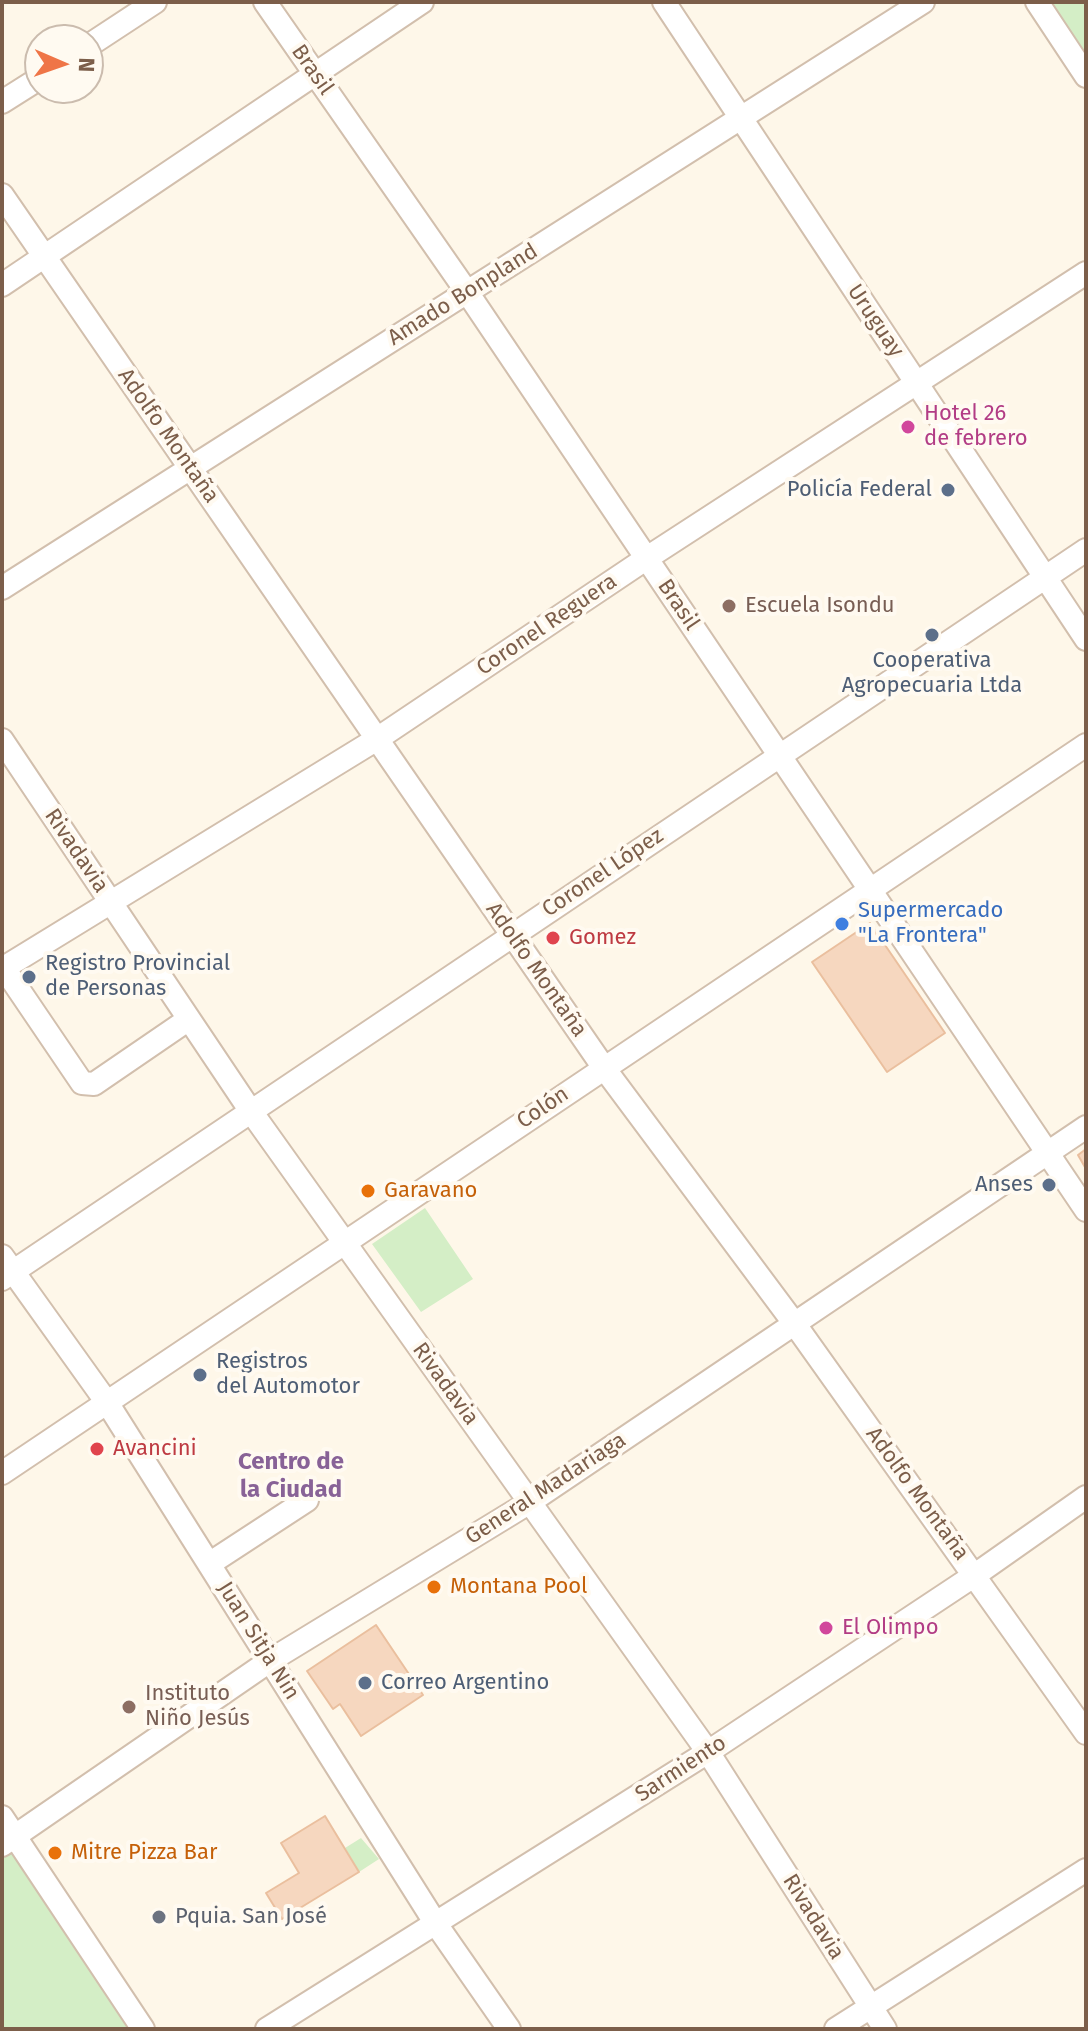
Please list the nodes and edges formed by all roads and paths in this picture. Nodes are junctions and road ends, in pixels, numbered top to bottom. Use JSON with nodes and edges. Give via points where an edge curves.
{"nodes":[{"id":1,"x":155,"y":2,"type":"edge"},
{"id":2,"x":265,"y":2,"type":"edge"},
{"id":3,"x":422,"y":2,"type":"edge"},
{"id":4,"x":664,"y":2,"type":"edge"},
{"id":5,"x":923,"y":2,"type":"edge"},
{"id":6,"x":1037,"y":2,"type":"edge"},
{"id":7,"x":104,"y":35,"type":"edge"},
{"id":8,"x":315,"y":75,"type":"junction"},
{"id":9,"x":1086,"y":76,"type":"edge"},
{"id":10,"x":24,"y":88,"type":"edge"},
{"id":11,"x":2,"y":102,"type":"edge"},
{"id":12,"x":740,"y":119,"type":"junction"},
{"id":13,"x":2,"y":195,"type":"edge"},
{"id":14,"x":43,"y":259,"type":"junction"},
{"id":15,"x":1086,"y":273,"type":"edge"},
{"id":16,"x":2,"y":285,"type":"edge"},
{"id":17,"x":467,"y":292,"type":"junction"},
{"id":18,"x":916,"y":382,"type":"junction"},
{"id":19,"x":190,"y":468,"type":"junction"},
{"id":20,"x":1086,"y":550,"type":"edge"},
{"id":21,"x":647,"y":558,"type":"junction"},
{"id":22,"x":1046,"y":577,"type":"junction"},
{"id":23,"x":2,"y":588,"type":"edge"},
{"id":24,"x":1086,"y":639,"type":"edge"},
{"id":25,"x":377,"y":739,"type":"junction"},
{"id":26,"x":2,"y":740,"type":"edge"},
{"id":27,"x":1086,"y":745,"type":"edge"},
{"id":28,"x":780,"y":755,"type":"junction"},
{"id":29,"x":871,"y":890,"type":"junction"},
{"id":30,"x":110,"y":901,"type":"junction"},
{"id":31,"x":512,"y":935,"type":"junction"},
{"id":32,"x":3,"y":968,"type":"edge"},
{"id":33,"x":189,"y":1019,"type":"junction"},
{"id":34,"x":604,"y":1068,"type":"junction"},
{"id":35,"x":250,"y":1110,"type":"junction"},
{"id":36,"x":1086,"y":1127,"type":"edge"},
{"id":37,"x":1047,"y":1153,"type":"junction"},
{"id":38,"x":1086,"y":1210,"type":"edge"},
{"id":39,"x":343,"y":1241,"type":"junction"},
{"id":40,"x":5,"y":1269,"type":"edge"},
{"id":41,"x":794,"y":1323,"type":"junction"},
{"id":42,"x":108,"y":1404,"type":"junction"},
{"id":43,"x":2,"y":1473,"type":"edge"},
{"id":44,"x":1086,"y":1497,"type":"edge"},
{"id":45,"x":307,"y":1500,"type":"dead end"},
{"id":46,"x":530,"y":1502,"type":"junction"},
{"id":47,"x":209,"y":1564,"type":"junction"},
{"id":48,"x":975,"y":1575,"type":"junction"},
{"id":49,"x":271,"y":1660,"type":"junction"},
{"id":50,"x":1086,"y":1733,"type":"edge"},
{"id":51,"x":708,"y":1752,"type":"junction"},
{"id":52,"x":2,"y":1817,"type":"edge"},
{"id":53,"x":8,"y":1841,"type":"edge"},
{"id":54,"x":1086,"y":1870,"type":"edge"},
{"id":55,"x":436,"y":1924,"type":"junction"},
{"id":56,"x":870,"y":2006,"type":"junction"},
{"id":57,"x":143,"y":2029,"type":"edge"},
{"id":58,"x":267,"y":2029,"type":"edge"},
{"id":59,"x":509,"y":2029,"type":"edge"},
{"id":60,"x":836,"y":2029,"type":"edge"},
{"id":61,"x":885,"y":2029,"type":"edge"}],
"edges":[{"from":1,"to":7,"type":"street"},
{"from":2,"to":8,"type":"street","name":"Brasil"},
{"from":3,"to":8,"type":"street"},
{"from":4,"to":12,"type":"street","name":"Uruguay"},
{"from":5,"to":12,"type":"street","name":"Amado Bonpland"},
{"from":6,"to":9,"type":"street"},
{"from":8,"to":14,"type":"street"},
{"from":8,"to":17,"type":"street","name":"Brasil"},
{"from":10,"to":11,"type":"street"},
{"from":12,"to":17,"type":"street","name":"Amado Bonpland"},
{"from":12,"to":18,"type":"street","name":"Uruguay"},
{"from":13,"to":14,"type":"street","name":"Adolfo Montaña"},
{"from":14,"to":16,"type":"street"},
{"from":14,"to":19,"type":"street","name":"Adolfo Montaña"},
{"from":15,"to":18,"type":"street","name":"Coronel Reguera"},
{"from":17,"to":19,"type":"street","name":"Amado Bonpland"},
{"from":17,"to":21,"type":"street","name":"Brasil"},
{"from":18,"to":21,"type":"street","name":"Coronel Reguera"},
{"from":18,"to":22,"type":"street","name":"Uruguay"},
{"from":19,"to":23,"type":"street","name":"Amado Bonpland"},
{"from":19,"to":25,"type":"street","name":"Adolfo Montaña"},
{"from":20,"to":22,"type":"street","name":"Coronel López"},
{"from":21,"to":25,"type":"street","name":"Coronel Reguera"},
{"from":21,"to":28,"type":"street","name":"Brasil"},
{"from":22,"to":24,"type":"street","name":"Uruguay"},
{"from":22,"to":28,"type":"street","name":"Coronel López"},
{"from":25,"to":30,"type":"street","name":"Coronel Reguera"},
{"from":25,"to":31,"type":"street","name":"Adolfo Montaña"},
{"from":26,"to":30,"type":"street","name":"Rivadavia"},
{"from":27,"to":29,"type":"street","name":"Colón"},
{"from":28,"to":29,"type":"street","name":"Brasil"},
{"from":28,"to":31,"type":"street","name":"Coronel López"},
{"from":29,"to":34,"type":"street","name":"Colón"},
{"from":29,"to":37,"type":"street","name":"Brasil"},
{"from":30,"to":32,"type":"street","name":"Coronel Reguera"},
{"from":30,"to":33,"type":"street","name":"Rivadavia"},
{"from":31,"to":34,"type":"street","name":"Adolfo Montaña"},
{"from":31,"to":35,"type":"street","name":"Coronel López"},
{"from":32,"to":33,"type":"street","via":[[82,1083],[94,1084]]},
{"from":33,"to":35,"type":"street","name":"Rivadavia"},
{"from":34,"to":39,"type":"street","name":"Colón"},
{"from":34,"to":41,"type":"street","name":"Adolfo Montaña"},
{"from":35,"to":39,"type":"street","name":"Rivadavia"},
{"from":35,"to":40,"type":"street","name":"Coronel López"},
{"from":36,"to":37,"type":"street","name":"General Madariaga"},
{"from":37,"to":38,"type":"street","name":"Brasil"},
{"from":37,"to":41,"type":"street","name":"General Madariaga"},
{"from":39,"to":42,"type":"street","name":"Colón"},
{"from":39,"to":46,"type":"street","name":"Rivadavia"},
{"from":40,"to":42,"type":"street","name":"Juan Sitja Nin"},
{"from":41,"to":46,"type":"street","name":"General Madariaga"},
{"from":41,"to":48,"type":"street","name":"Adolfo Montaña"},
{"from":42,"to":43,"type":"street","name":"Colón"},
{"from":42,"to":47,"type":"street","name":"Juan Sitja Nin"},
{"from":44,"to":48,"type":"street","name":"Sarmiento"},
{"from":45,"to":47,"type":"street"},
{"from":46,"to":49,"type":"street","name":"General Madariaga"},
{"from":46,"to":51,"type":"street","name":"Rivadavia"},
{"from":47,"to":49,"type":"street","name":"Juan Sitja Nin"},
{"from":48,"to":50,"type":"street","name":"Adolfo Montaña"},
{"from":48,"to":51,"type":"street","name":"Sarmiento"},
{"from":49,"to":53,"type":"street","name":"General Madariaga"},
{"from":49,"to":55,"type":"street","name":"Juan Sitja Nin"},
{"from":51,"to":55,"type":"street","name":"Sarmiento"},
{"from":51,"to":56,"type":"street","name":"Rivadavia"},
{"from":52,"to":53,"type":"street"},
{"from":53,"to":57,"type":"street"},
{"from":54,"to":56,"type":"street"},
{"from":55,"to":58,"type":"street","name":"Sarmiento"},
{"from":55,"to":59,"type":"street","name":"Juan Sitja Nin"},
{"from":56,"to":60,"type":"street"},
{"from":56,"to":61,"type":"street","name":"Rivadavia"}]}
